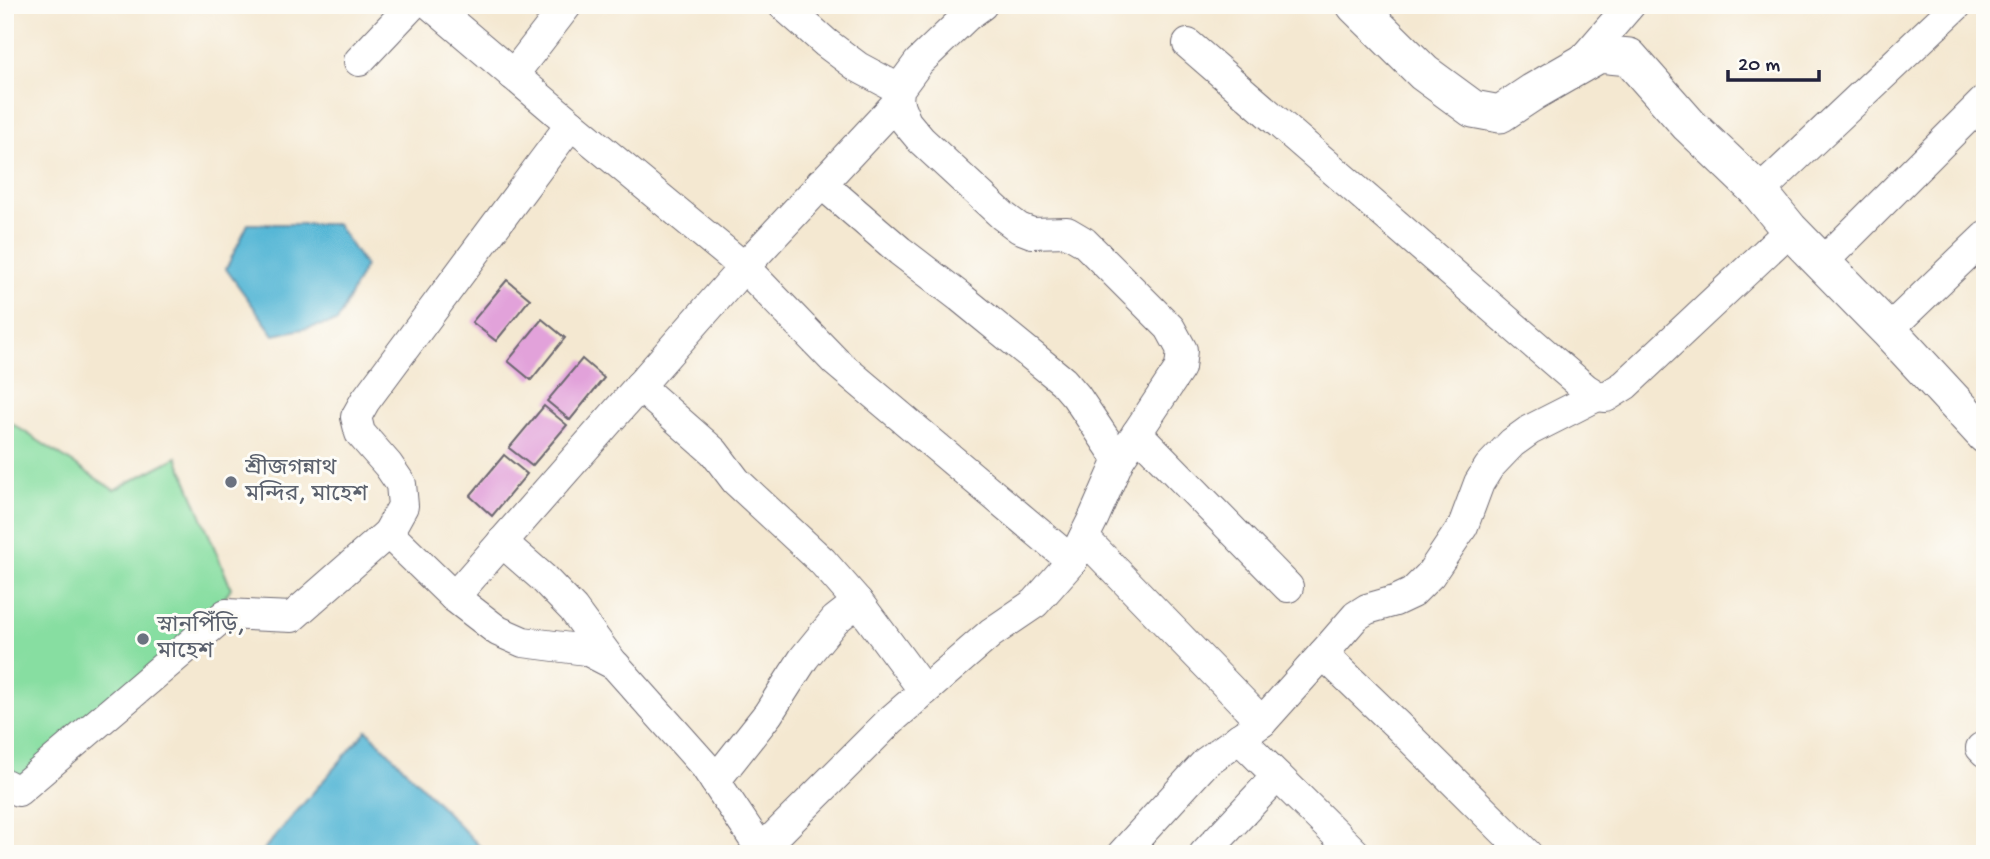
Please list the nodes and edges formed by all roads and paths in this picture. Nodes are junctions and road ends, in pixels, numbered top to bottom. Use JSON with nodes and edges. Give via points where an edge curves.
{"nodes":[{"id":1,"x":412,"y":5,"type":"edge"},
{"id":2,"x":431,"y":5,"type":"edge"},
{"id":3,"x":567,"y":5,"type":"edge"},
{"id":4,"x":783,"y":5,"type":"edge"},
{"id":5,"x":1630,"y":5,"type":"edge"},
{"id":6,"x":1957,"y":5,"type":"edge"},
{"id":7,"x":969,"y":9,"type":"edge"},
{"id":8,"x":1367,"y":9,"type":"edge"},
{"id":9,"x":1188,"y":44,"type":"dead end"},
{"id":10,"x":359,"y":61,"type":"dead end"},
{"id":11,"x":1579,"y":64,"type":"junction"},
{"id":12,"x":513,"y":75,"type":"junction"},
{"id":13,"x":898,"y":96,"type":"junction"},
{"id":14,"x":1985,"y":100,"type":"edge"},
{"id":15,"x":571,"y":124,"type":"junction"},
{"id":16,"x":821,"y":183,"type":"junction"},
{"id":17,"x":1759,"y":192,"type":"junction"},
{"id":18,"x":1790,"y":230,"type":"junction"},
{"id":19,"x":1985,"y":237,"type":"edge"},
{"id":20,"x":1822,"y":263,"type":"junction"},
{"id":21,"x":744,"y":267,"type":"junction"},
{"id":22,"x":1888,"y":330,"type":"junction"},
{"id":23,"x":639,"y":386,"type":"junction"},
{"id":24,"x":1597,"y":396,"type":"junction"},
{"id":25,"x":1981,"y":423,"type":"edge"},
{"id":26,"x":1137,"y":433,"type":"junction"},
{"id":27,"x":1119,"y":460,"type":"junction"},
{"id":28,"x":388,"y":533,"type":"junction"},
{"id":29,"x":502,"y":542,"type":"junction"},
{"id":30,"x":1078,"y":550,"type":"junction"},
{"id":31,"x":1288,"y":587,"type":"dead end"},
{"id":32,"x":454,"y":597,"type":"junction"},
{"id":33,"x":858,"y":602,"type":"junction"},
{"id":34,"x":1323,"y":654,"type":"junction"},
{"id":35,"x":615,"y":665,"type":"junction"},
{"id":36,"x":924,"y":691,"type":"junction"},
{"id":37,"x":1250,"y":730,"type":"junction"},
{"id":38,"x":1277,"y":776,"type":"junction"},
{"id":39,"x":715,"y":781,"type":"junction"},
{"id":40,"x":5,"y":784,"type":"edge"},
{"id":41,"x":761,"y":852,"type":"edge"},
{"id":42,"x":1122,"y":854,"type":"edge"},
{"id":43,"x":1204,"y":854,"type":"edge"},
{"id":44,"x":1356,"y":854,"type":"edge"},
{"id":45,"x":1527,"y":854,"type":"edge"}],
"edges":[{"from":1,"to":10,"type":"street"},
{"from":2,"to":12,"type":"street"},
{"from":3,"to":12,"type":"street"},
{"from":4,"to":13,"type":"street"},
{"from":5,"to":11,"type":"street"},
{"from":6,"to":17,"type":"street"},
{"from":7,"to":13,"type":"street","via":[[919,62]]},
{"from":8,"to":11,"type":"street","via":[[1424,74],[1473,109],[1500,114]]},
{"from":9,"to":24,"type":"street"},
{"from":11,"to":17,"type":"street","via":[[1599,54],[1629,57],[1689,125]]},
{"from":12,"to":15,"type":"street"},
{"from":13,"to":16,"type":"street"},
{"from":13,"to":26,"type":"street","via":[[906,122],[920,140],[1003,216],[1032,233],[1067,232],[1084,243],[1170,328],[1182,350],[1180,368]]},
{"from":14,"to":20,"type":"street"},
{"from":15,"to":21,"type":"street"},
{"from":15,"to":28,"type":"street","via":[[356,417],[360,433],[401,484],[403,506]]},
{"from":16,"to":21,"type":"street"},
{"from":16,"to":27,"type":"street","via":[[1063,381]]},
{"from":17,"to":18,"type":"street"},
{"from":18,"to":20,"type":"street"},
{"from":18,"to":24,"type":"street","via":[[1625,385],[1606,397]]},
{"from":19,"to":22,"type":"street"},
{"from":20,"to":22,"type":"street"},
{"from":21,"to":23,"type":"street"},
{"from":21,"to":30,"type":"street","via":[[836,362]]},
{"from":22,"to":25,"type":"street"},
{"from":23,"to":29,"type":"street"},
{"from":23,"to":33,"type":"street","via":[[714,453],[736,481],[822,561]]},
{"from":24,"to":34,"type":"street","via":[[1530,429],[1512,443],[1479,483],[1463,526],[1430,575],[1412,593],[1356,616]]},
{"from":26,"to":27,"type":"street"},
{"from":26,"to":31,"type":"street"},
{"from":27,"to":30,"type":"street"},
{"from":28,"to":32,"type":"street"},
{"from":28,"to":40,"type":"street","via":[[292,617],[226,614],[18,790]]},
{"from":29,"to":32,"type":"street"},
{"from":29,"to":35,"type":"street","via":[[573,609]]},
{"from":30,"to":36,"type":"street","via":[[1035,603],[991,633]]},
{"from":30,"to":37,"type":"street"},
{"from":32,"to":35,"type":"street","via":[[498,631],[523,642],[586,650]]},
{"from":33,"to":36,"type":"street"},
{"from":33,"to":39,"type":"street","via":[[835,620],[804,657],[768,714]]},
{"from":34,"to":37,"type":"street"},
{"from":34,"to":45,"type":"street"},
{"from":35,"to":39,"type":"street"},
{"from":36,"to":41,"type":"street"},
{"from":37,"to":38,"type":"street"},
{"from":37,"to":42,"type":"street","via":[[1206,762]]},
{"from":38,"to":43,"type":"street"},
{"from":38,"to":44,"type":"street"},
{"from":39,"to":41,"type":"street"}]}
